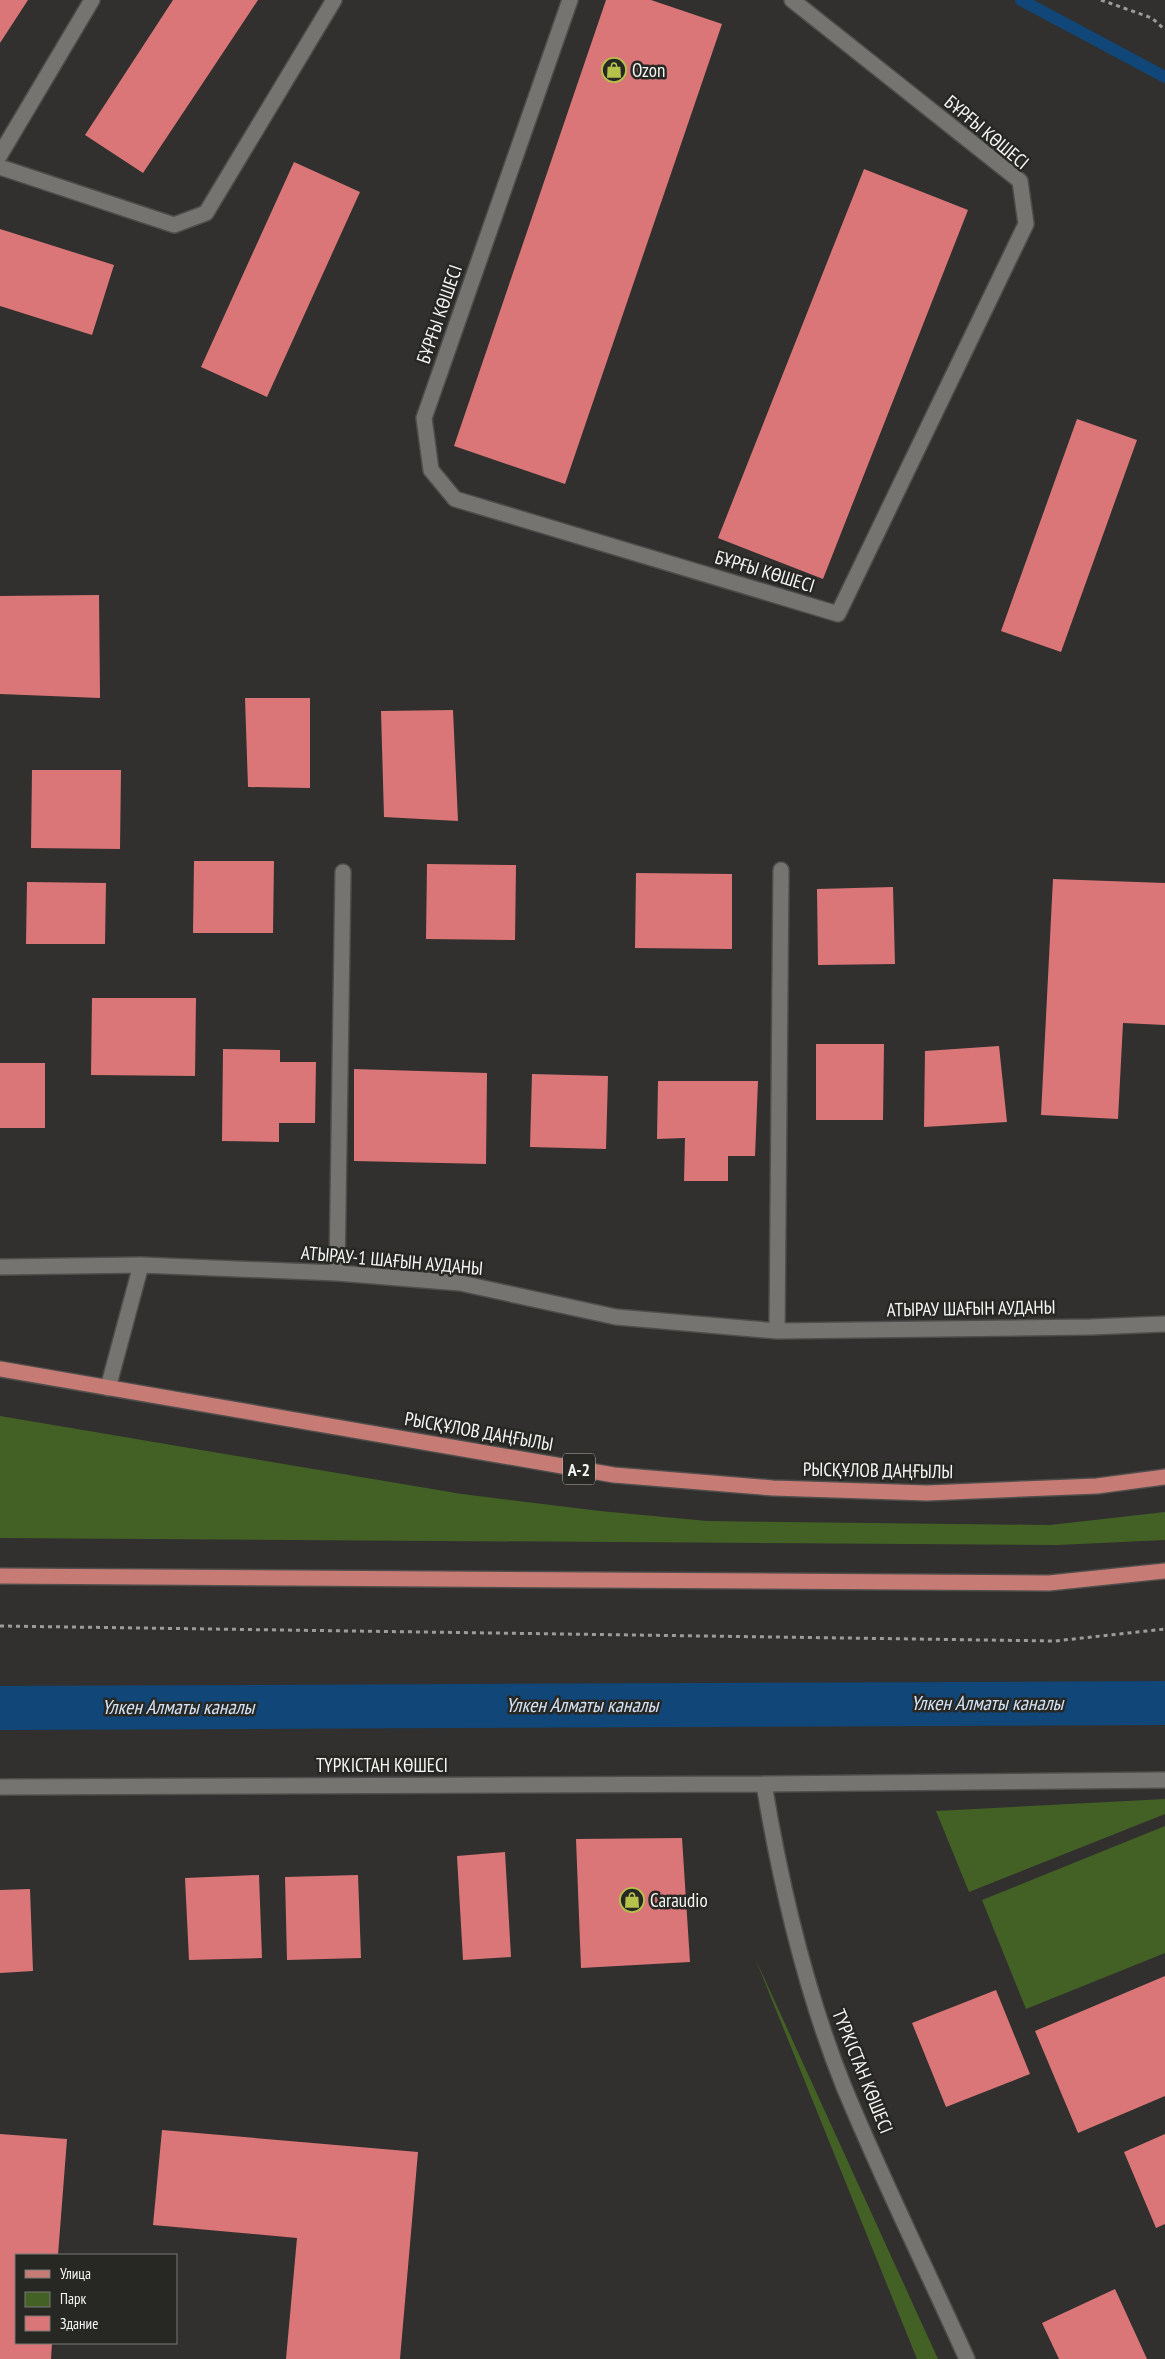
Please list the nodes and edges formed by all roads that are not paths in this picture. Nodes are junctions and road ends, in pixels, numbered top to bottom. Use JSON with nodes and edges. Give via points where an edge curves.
{"nodes":[{"id":1,"x":92,"y":0,"type":"edge"},
{"id":2,"x":334,"y":0,"type":"edge"},
{"id":3,"x":570,"y":0,"type":"edge"},
{"id":4,"x":792,"y":0,"type":"edge"},
{"id":5,"x":0,"y":155,"type":"edge"},
{"id":6,"x":0,"y":167,"type":"edge"},
{"id":7,"x":781,"y":870,"type":"dead end"},
{"id":8,"x":343,"y":872,"type":"dead end"},
{"id":9,"x":141,"y":1265,"type":"junction"},
{"id":10,"x":0,"y":1268,"type":"edge"},
{"id":11,"x":337,"y":1273,"type":"junction"},
{"id":12,"x":1165,"y":1324,"type":"edge"},
{"id":13,"x":777,"y":1331,"type":"junction"},
{"id":14,"x":0,"y":1369,"type":"edge"},
{"id":15,"x":108,"y":1388,"type":"junction"},
{"id":16,"x":1165,"y":1477,"type":"edge"},
{"id":17,"x":1165,"y":1571,"type":"edge"},
{"id":18,"x":0,"y":1576,"type":"edge"},
{"id":19,"x":1165,"y":1780,"type":"edge"},
{"id":20,"x":764,"y":1784,"type":"junction"},
{"id":21,"x":0,"y":1787,"type":"edge"},
{"id":22,"x":967,"y":2359,"type":"edge"}],
"edges":[{"from":1,"to":5,"type":"street"},
{"from":2,"to":6,"type":"street","via":[[206,213],[174,225]]},
{"from":3,"to":4,"type":"street","name":"БҰРҒЫ КӨШЕСІ","via":[[424,418],[431,470],[455,499],[838,614],[1026,224],[1020,181]]},
{"from":7,"to":13,"type":"street"},
{"from":8,"to":11,"type":"street"},
{"from":9,"to":10,"type":"street","name":"АТЫРАУ-1 ШАҒЫН АУДАНЫ"},
{"from":9,"to":11,"type":"street","name":"АТЫРАУ-1 ШАҒЫН АУДАНЫ"},
{"from":9,"to":15,"type":"street"},
{"from":11,"to":13,"type":"street","name":"АТЫРАУ-1 ШАҒЫН АУДАНЫ","via":[[460,1283],[616,1317]]},
{"from":12,"to":13,"type":"street","name":"АТЫРАУ ШАҒЫН АУДАНЫ"},
{"from":14,"to":15,"type":"main road","name":"РЫСҚҰЛОВ ДАҢҒЫЛЫ","number":"A-2"},
{"from":15,"to":16,"type":"main road","name":"РЫСҚҰЛОВ ДАҢҒЫЛЫ","number":"A-2","via":[[623,1475],[773,1488],[927,1493],[1097,1486]]},
{"from":17,"to":18,"type":"main road","via":[[1049,1583]]},
{"from":19,"to":20,"type":"street","name":"ТҮРКІСТАН КӨШЕСІ"},
{"from":20,"to":21,"type":"street","name":"ТҮРКІСТАН КӨШЕСІ"},
{"from":20,"to":22,"type":"street","name":"ТҮРКІСТАН КӨШЕСІ","via":[[789,1919],[819,2016],[844,2086]]}]}
